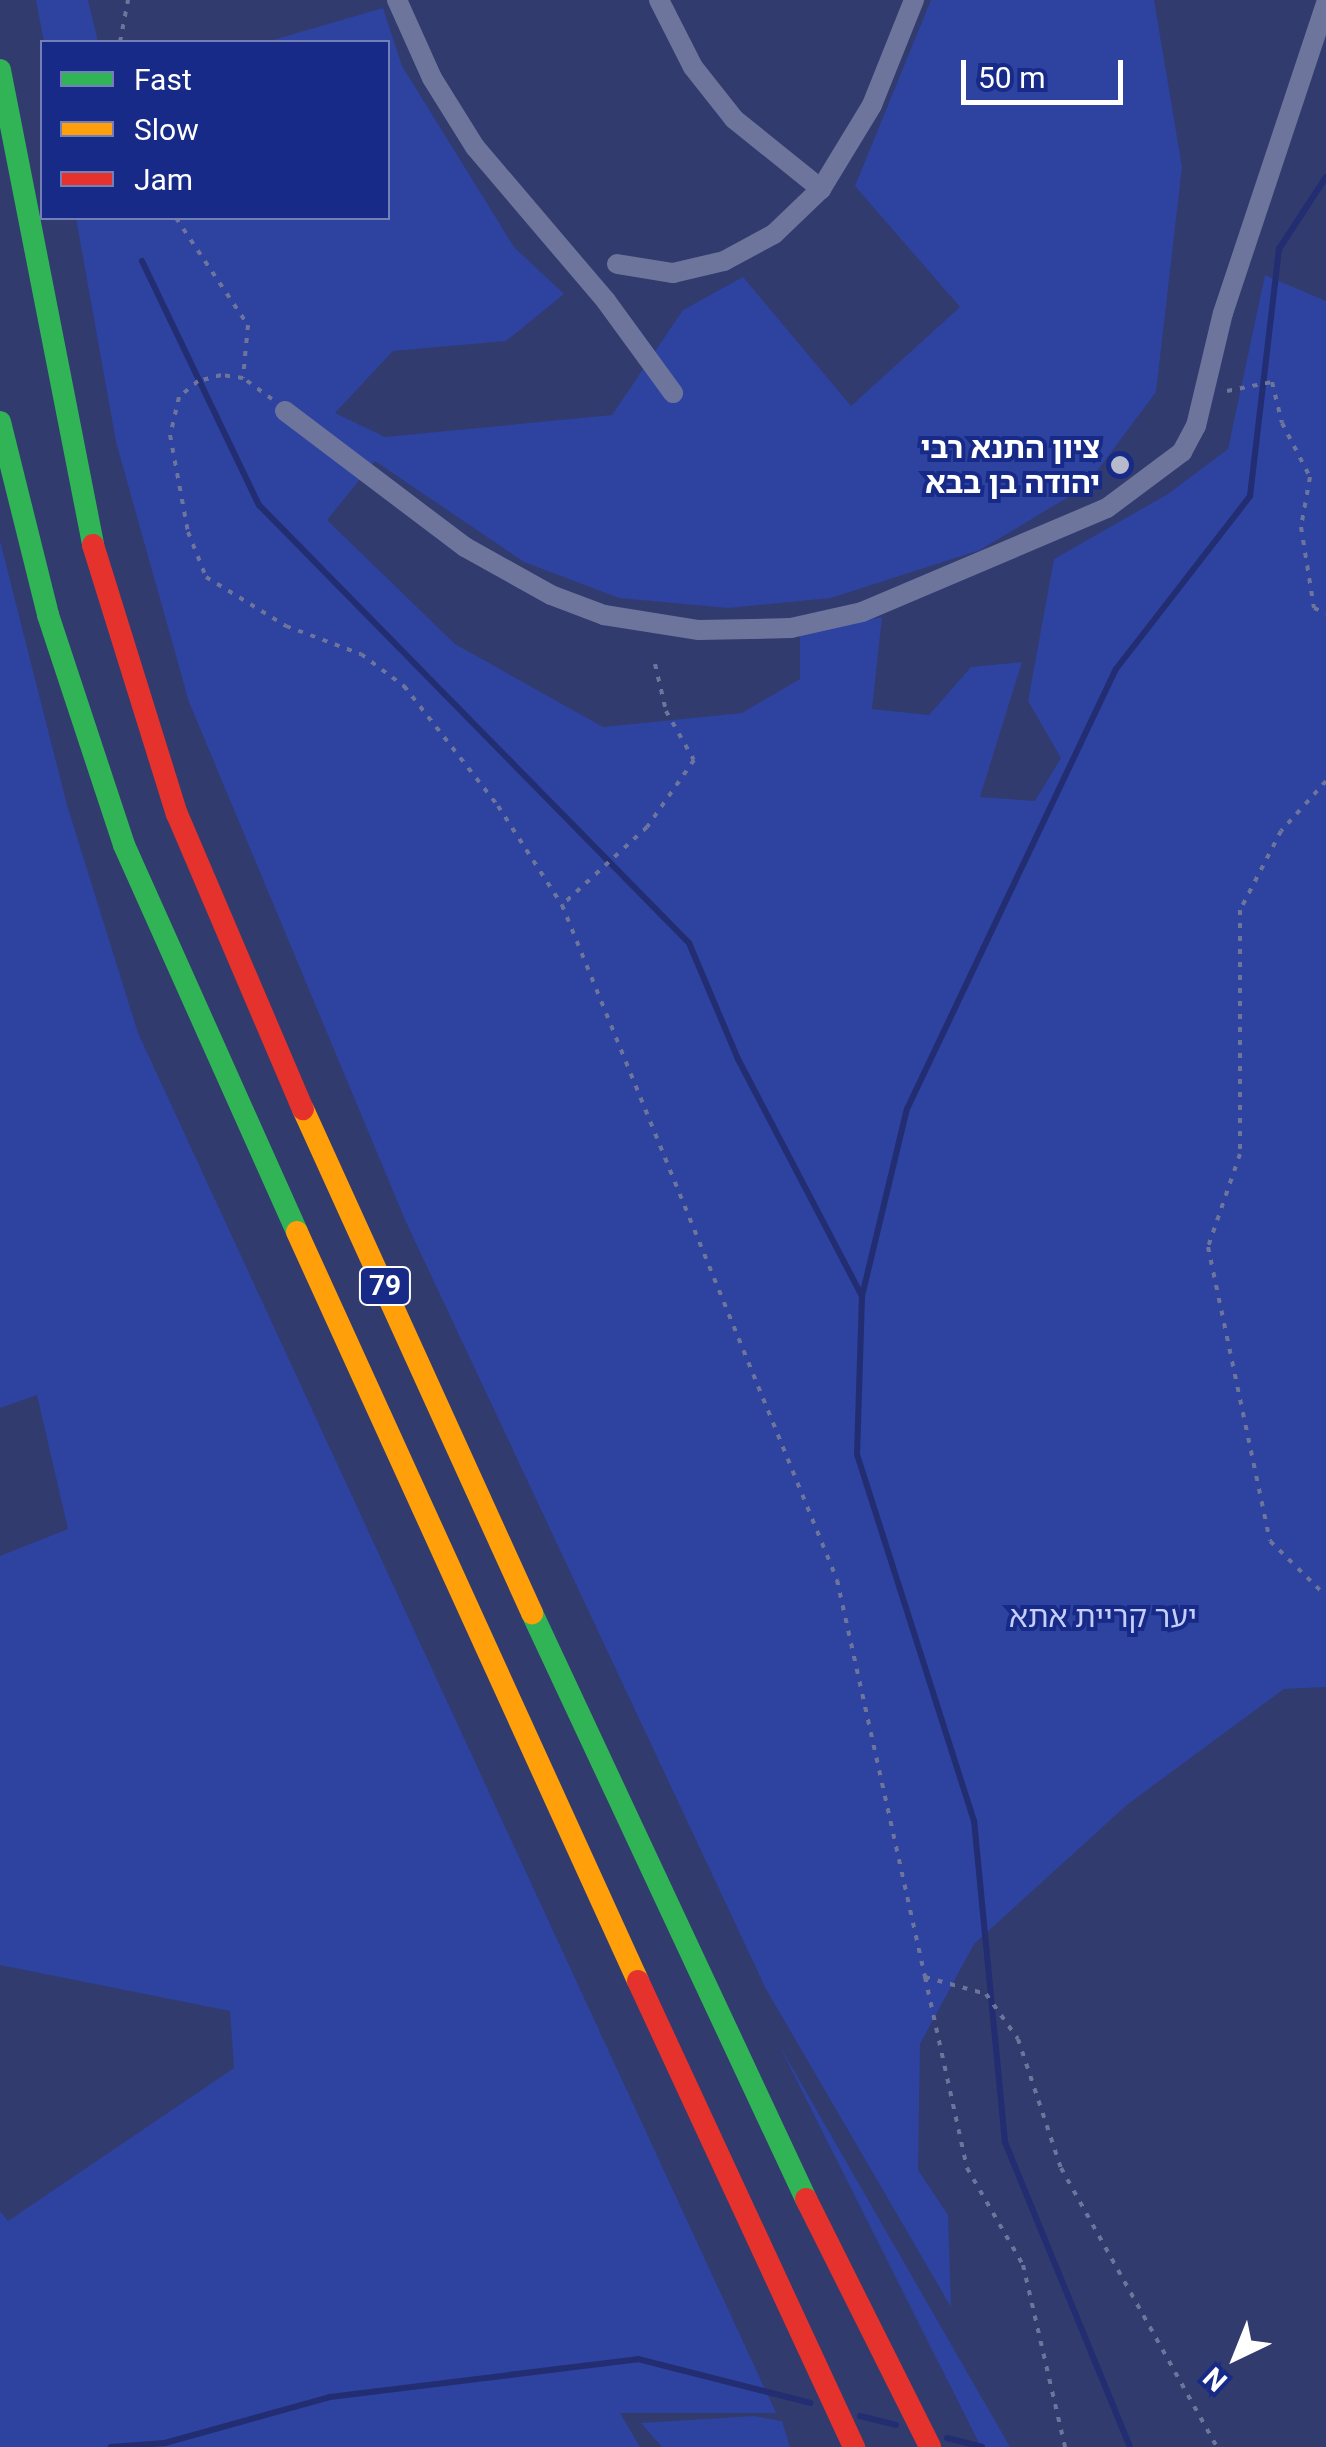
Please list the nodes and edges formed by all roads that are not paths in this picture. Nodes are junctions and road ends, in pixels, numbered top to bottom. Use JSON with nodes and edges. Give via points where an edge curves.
{"nodes":[{"id":1,"x":397,"y":0,"type":"edge"},
{"id":2,"x":659,"y":0,"type":"edge"},
{"id":3,"x":914,"y":0,"type":"edge"},
{"id":4,"x":1326,"y":3,"type":"edge"},
{"id":5,"x":0,"y":70,"type":"edge"},
{"id":6,"x":821,"y":189,"type":"junction"},
{"id":7,"x":617,"y":264,"type":"dead end"},
{"id":8,"x":674,"y":392,"type":"dead end"},
{"id":9,"x":285,"y":412,"type":"road end"},
{"id":10,"x":0,"y":422,"type":"edge"},
{"id":11,"x":758,"y":2248,"type":"junction"},
{"id":12,"x":836,"y":2447,"type":"edge"},
{"id":13,"x":854,"y":2447,"type":"edge"},
{"id":14,"x":930,"y":2447,"type":"edge"}],
"edges":[{"from":1,"to":8,"type":"street","via":[[432,78],[474,147]]},
{"from":2,"to":6,"type":"street","via":[[693,67],[734,118]]},
{"from":3,"to":6,"type":"street","via":[[872,105]]},
{"from":4,"to":9,"type":"street","via":[[1182,452],[1107,508],[862,612],[791,628],[699,630],[604,615],[465,547]]},
{"from":5,"to":14,"type":"highway","number":"79","via":[[76,478],[123,657],[184,830],[276,1048],[734,2058]]},
{"from":6,"to":7,"type":"street","via":[[774,234],[724,262],[673,273]]},
{"from":10,"to":11,"type":"highway","number":"79","via":[[48,615],[124,845]]},
{"from":11,"to":12,"type":"highway"},
{"from":11,"to":13,"type":"highway","number":"79"}]}
